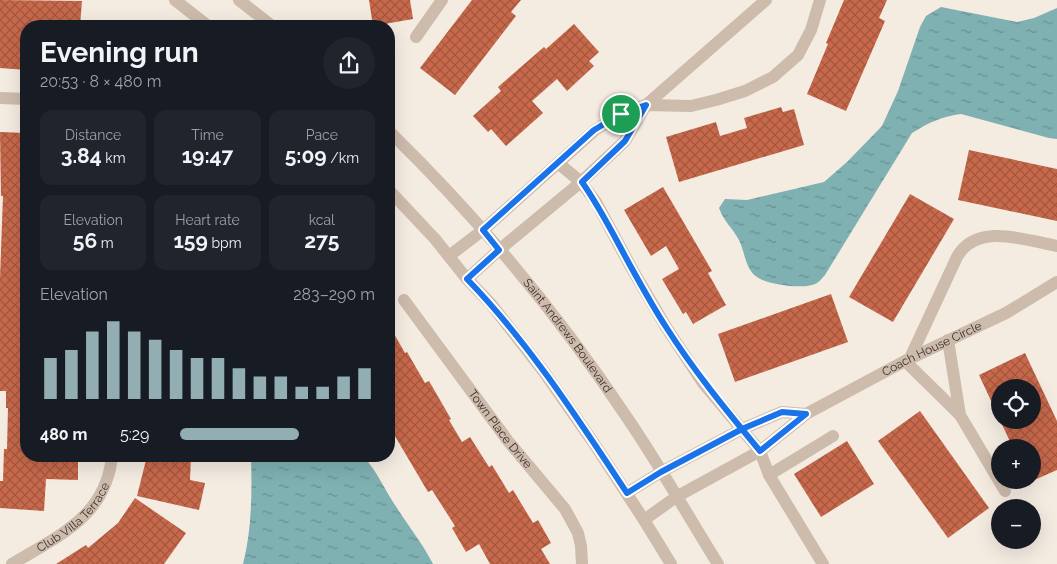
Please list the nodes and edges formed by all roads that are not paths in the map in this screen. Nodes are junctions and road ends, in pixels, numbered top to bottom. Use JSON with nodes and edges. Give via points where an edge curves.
{"nodes":[{"id":1,"x":175,"y":0,"type":"edge"},
{"id":2,"x":239,"y":0,"type":"edge"},
{"id":3,"x":442,"y":0,"type":"edge"},
{"id":4,"x":766,"y":0,"type":"edge"},
{"id":5,"x":820,"y":0,"type":"edge"},
{"id":6,"x":200,"y":20,"type":"edge"},
{"id":7,"x":264,"y":20,"type":"edge"},
{"id":8,"x":416,"y":37,"type":"dead end"},
{"id":9,"x":0,"y":98,"type":"edge"},
{"id":10,"x":20,"y":98,"type":"edge"},
{"id":11,"x":646,"y":105,"type":"junction"},
{"id":12,"x":395,"y":137,"type":"edge"},
{"id":13,"x":558,"y":163,"type":"junction"},
{"id":14,"x":582,"y":182,"type":"junction"},
{"id":15,"x":395,"y":196,"type":"edge"},
{"id":16,"x":483,"y":230,"type":"junction"},
{"id":17,"x":1057,"y":246,"type":"edge"},
{"id":18,"x":499,"y":250,"type":"junction"},
{"id":19,"x":448,"y":256,"type":"junction"},
{"id":20,"x":467,"y":279,"type":"junction"},
{"id":21,"x":1057,"y":282,"type":"edge"},
{"id":22,"x":404,"y":300,"type":"dead end"},
{"id":23,"x":948,"y":340,"type":"junction"},
{"id":24,"x":907,"y":359,"type":"junction"},
{"id":25,"x":806,"y":414,"type":"junction"},
{"id":26,"x":960,"y":415,"type":"junction"},
{"id":27,"x":742,"y":429,"type":"junction"},
{"id":28,"x":833,"y":436,"type":"dead end"},
{"id":29,"x":760,"y":451,"type":"junction"},
{"id":30,"x":111,"y":462,"type":"edge"},
{"id":31,"x":661,"y":472,"type":"junction"},
{"id":32,"x":768,"y":475,"type":"junction"},
{"id":33,"x":1005,"y":491,"type":"dead end"},
{"id":34,"x":627,"y":493,"type":"junction"},
{"id":35,"x":676,"y":498,"type":"junction"},
{"id":36,"x":644,"y":520,"type":"junction"},
{"id":37,"x":12,"y":564,"type":"edge"},
{"id":38,"x":582,"y":564,"type":"edge"},
{"id":39,"x":671,"y":564,"type":"edge"},
{"id":40,"x":718,"y":564,"type":"edge"},
{"id":41,"x":823,"y":564,"type":"edge"}],
"edges":[{"from":1,"to":6,"type":"street"},
{"from":2,"to":7,"type":"street"},
{"from":3,"to":8,"type":"street"},
{"from":4,"to":11,"type":"street"},
{"from":5,"to":11,"type":"street","via":[[811,30],[798,55],[773,77],[746,91],[690,106]]},
{"from":9,"to":10,"type":"street"},
{"from":11,"to":13,"type":"street","via":[[621,114],[594,130]]},
{"from":11,"to":14,"type":"street","via":[[625,141]]},
{"from":12,"to":16,"type":"street","name":"Saint Andrews Boulevard"},
{"from":13,"to":14,"type":"street"},
{"from":13,"to":16,"type":"street"},
{"from":14,"to":18,"type":"street"},
{"from":14,"to":27,"type":"street","via":[[666,327],[703,382]]},
{"from":15,"to":19,"type":"street"},
{"from":16,"to":18,"type":"street","name":"Saint Andrews Boulevard"},
{"from":16,"to":19,"type":"street"},
{"from":17,"to":24,"type":"street","via":[[1006,236],[980,238],[967,244],[957,257]]},
{"from":18,"to":20,"type":"street"},
{"from":18,"to":31,"type":"street","name":"Saint Andrews Boulevard","via":[[580,350]]},
{"from":19,"to":20,"type":"street"},
{"from":20,"to":34,"type":"street","via":[[491,304],[544,372]]},
{"from":21,"to":23,"type":"street","name":"Coach House Circle","via":[[1006,314]]},
{"from":22,"to":38,"type":"street","name":"Town Place Drive","via":[[508,441],[565,509],[578,533]]},
{"from":23,"to":24,"type":"street","name":"Coach House Circle"},
{"from":23,"to":26,"type":"street"},
{"from":24,"to":25,"type":"street","name":"Coach House Circle"},
{"from":24,"to":26,"type":"street"},
{"from":25,"to":27,"type":"street","via":[[782,412]]},
{"from":25,"to":29,"type":"street","name":"Coach House Circle"},
{"from":26,"to":33,"type":"street"},
{"from":27,"to":29,"type":"street"},
{"from":27,"to":31,"type":"street"},
{"from":28,"to":32,"type":"street"},
{"from":29,"to":32,"type":"street"},
{"from":29,"to":35,"type":"street","name":"Coach House Circle"},
{"from":30,"to":37,"type":"street","name":"Club Villa Terrace","via":[[104,487],[92,508],[74,526]]},
{"from":31,"to":34,"type":"street"},
{"from":31,"to":35,"type":"street","name":"Saint Andrews Boulevard"},
{"from":32,"to":41,"type":"street"},
{"from":34,"to":36,"type":"street"},
{"from":35,"to":36,"type":"street","name":"Coach House Circle"},
{"from":35,"to":40,"type":"street","name":"Saint Andrews Boulevard"},
{"from":36,"to":39,"type":"street"}]}
